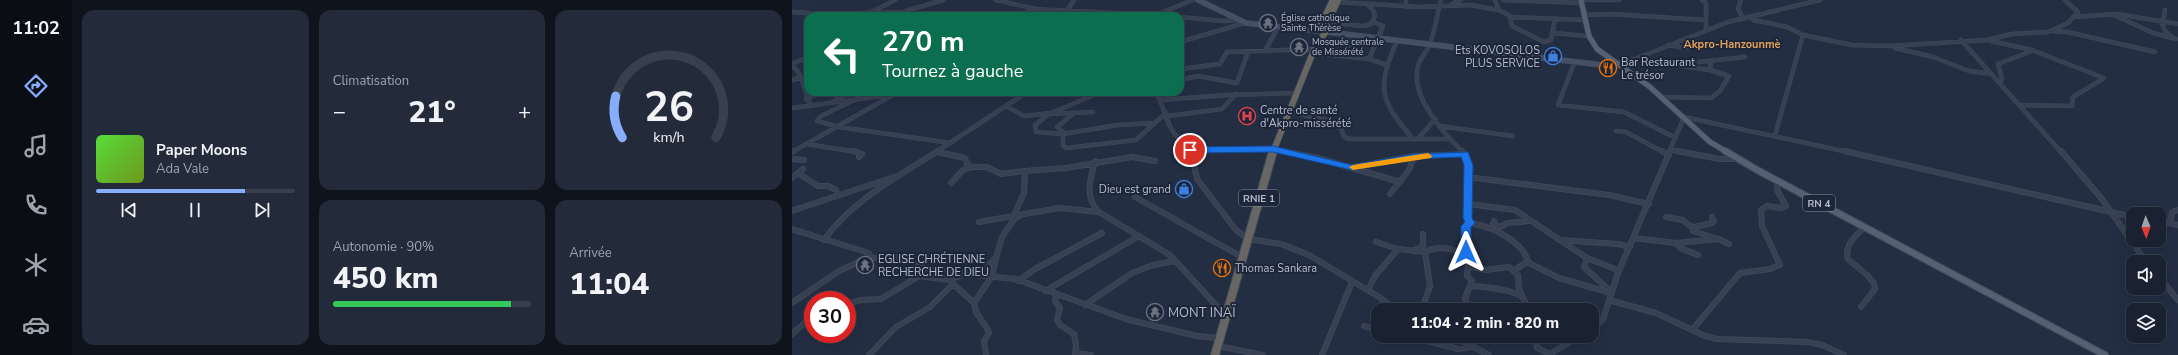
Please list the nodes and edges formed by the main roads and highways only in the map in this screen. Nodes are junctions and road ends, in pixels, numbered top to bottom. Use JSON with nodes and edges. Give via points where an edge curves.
{"nodes":[{"id":1,"x":1198,"y":0,"type":"edge"},
{"id":2,"x":1335,"y":0,"type":"edge"},
{"id":3,"x":1581,"y":1,"type":"edge"},
{"id":4,"x":1317,"y":32,"type":"junction"},
{"id":5,"x":1326,"y":32,"type":"junction"},
{"id":6,"x":1314,"y":49,"type":"junction"},
{"id":7,"x":1618,"y":64,"type":"junction"},
{"id":8,"x":1215,"y":355,"type":"edge"},
{"id":9,"x":2105,"y":355,"type":"edge"}],
"edges":[{"from":1,"to":4,"type":"main road","via":[[1246,23]]},
{"from":2,"to":4,"type":"highway","number":"RNIE 1"},
{"from":2,"to":5,"type":"highway","number":"RNIE 1"},
{"from":3,"to":7,"type":"main road","number":"RN 4","via":[[1588,36],[1597,49]]},
{"from":4,"to":5,"type":"highway"},
{"from":4,"to":6,"type":"highway","number":"RNIE 1"},
{"from":5,"to":6,"type":"highway","number":"RNIE 1"},
{"from":5,"to":7,"type":"main road","via":[[1602,65]]},
{"from":6,"to":8,"type":"highway","number":"RNIE 1","via":[[1273,149]]},
{"from":7,"to":9,"type":"main road","number":"RN 4","via":[[1662,97],[1710,142],[1736,158]]}]}
